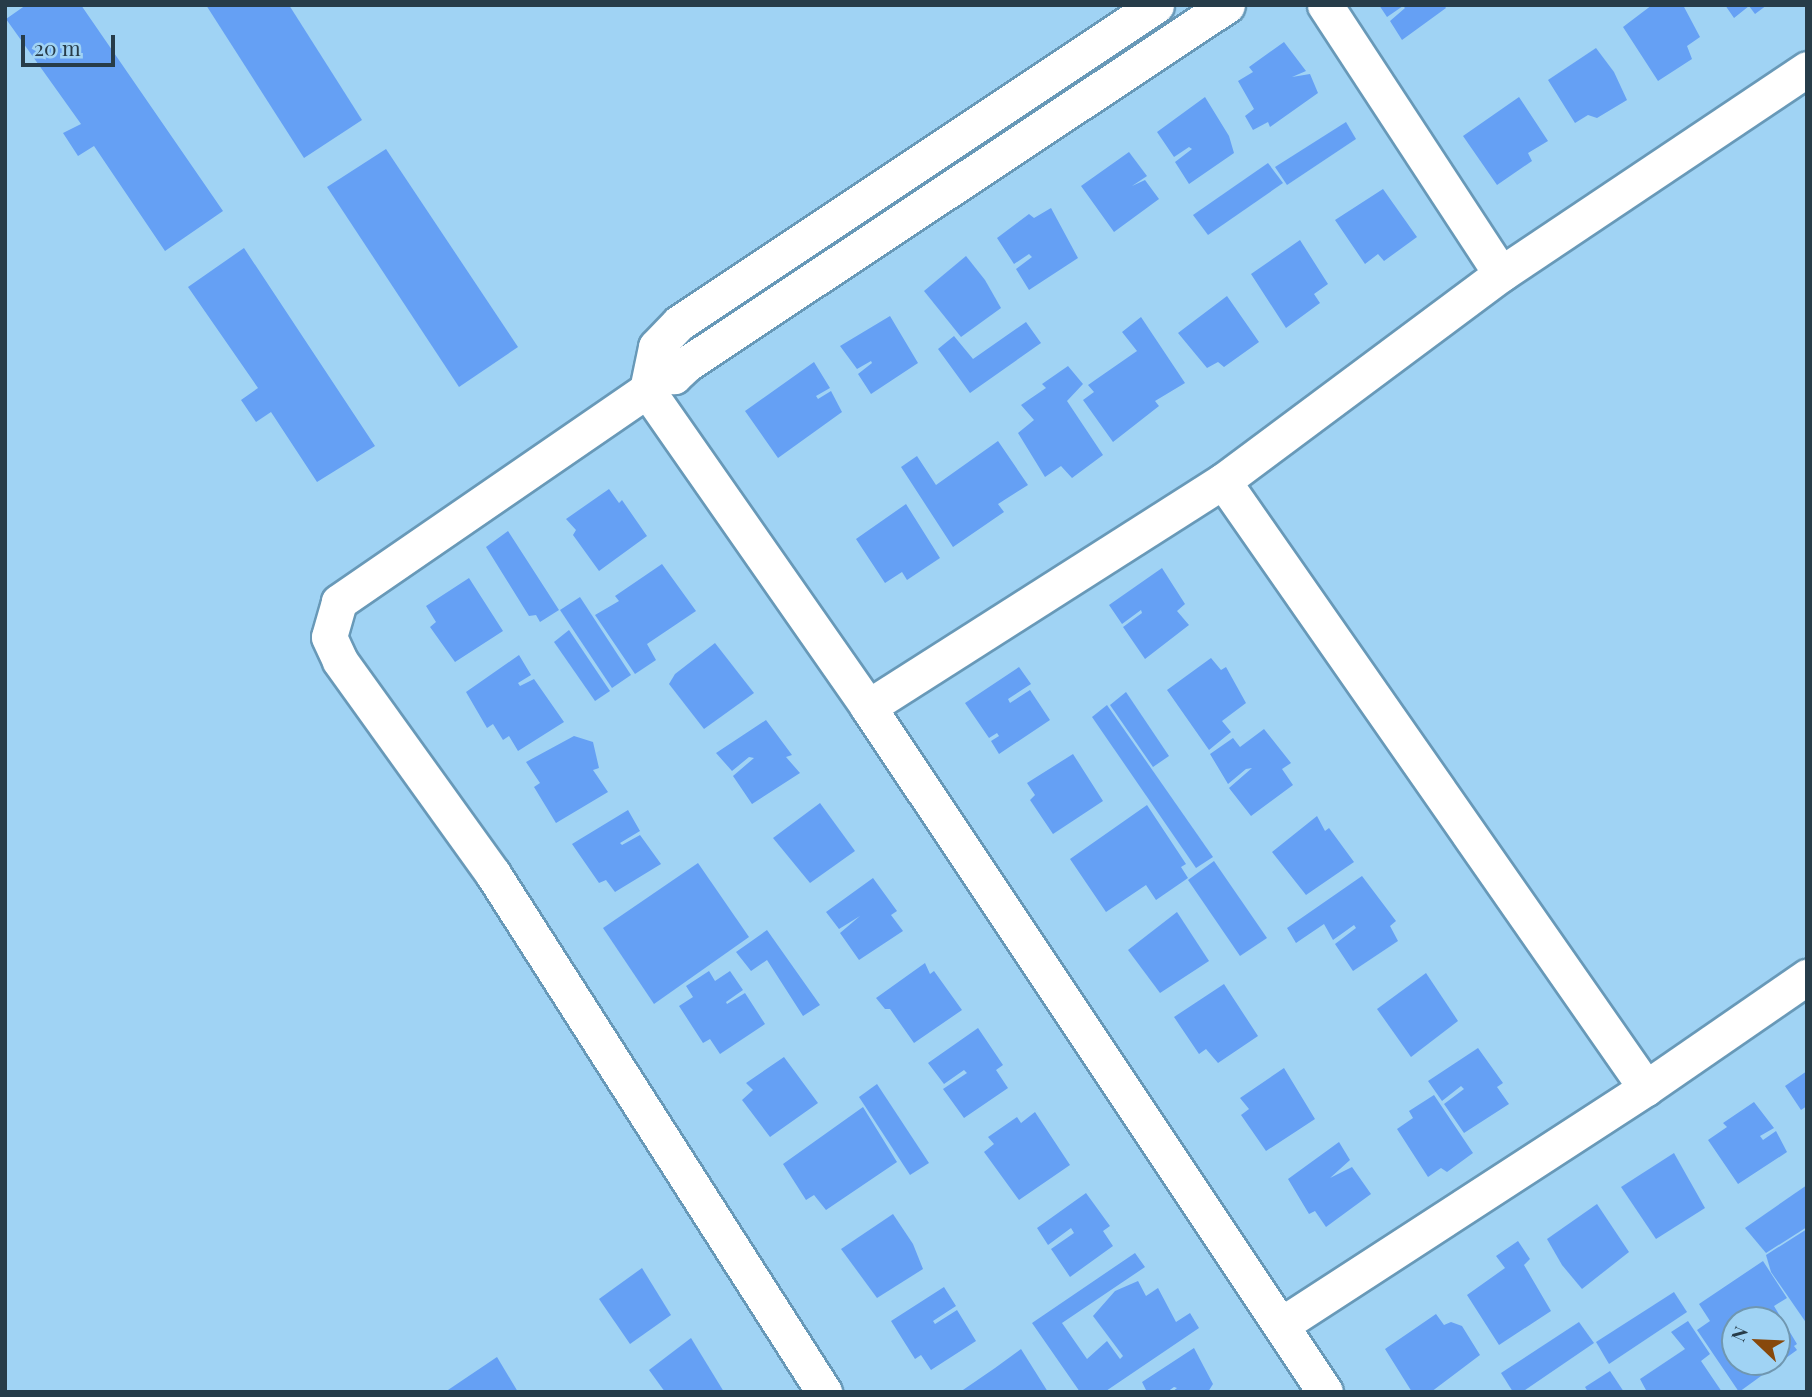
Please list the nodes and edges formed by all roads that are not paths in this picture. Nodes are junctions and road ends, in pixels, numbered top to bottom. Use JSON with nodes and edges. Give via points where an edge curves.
{"nodes":[{"id":1,"x":1156,"y":5,"type":"edge"},
{"id":2,"x":1227,"y":5,"type":"edge"},
{"id":3,"x":1325,"y":5,"type":"edge"},
{"id":4,"x":1801,"y":84,"type":"edge"},
{"id":5,"x":1501,"y":274,"type":"junction"},
{"id":6,"x":649,"y":383,"type":"junction"},
{"id":7,"x":1223,"y":481,"type":"junction"},
{"id":8,"x":868,"y":707,"type":"junction"},
{"id":9,"x":1807,"y":977,"type":"edge"},
{"id":10,"x":1646,"y":1088,"type":"junction"},
{"id":11,"x":1281,"y":1325,"type":"junction"},
{"id":12,"x":824,"y":1392,"type":"edge"},
{"id":13,"x":1325,"y":1392,"type":"edge"}],
"edges":[{"from":1,"to":6,"type":"street","via":[[679,323],[656,348]]},
{"from":2,"to":6,"type":"street","via":[[674,376]]},
{"from":3,"to":5,"type":"street"},
{"from":4,"to":5,"type":"street"},
{"from":5,"to":7,"type":"street"},
{"from":6,"to":8,"type":"street"},
{"from":6,"to":12,"type":"street","via":[[339,602],[329,637],[341,661],[493,874]]},
{"from":7,"to":8,"type":"street"},
{"from":7,"to":10,"type":"street"},
{"from":8,"to":11,"type":"street"},
{"from":9,"to":10,"type":"street"},
{"from":10,"to":11,"type":"street"},
{"from":11,"to":13,"type":"street"}]}
